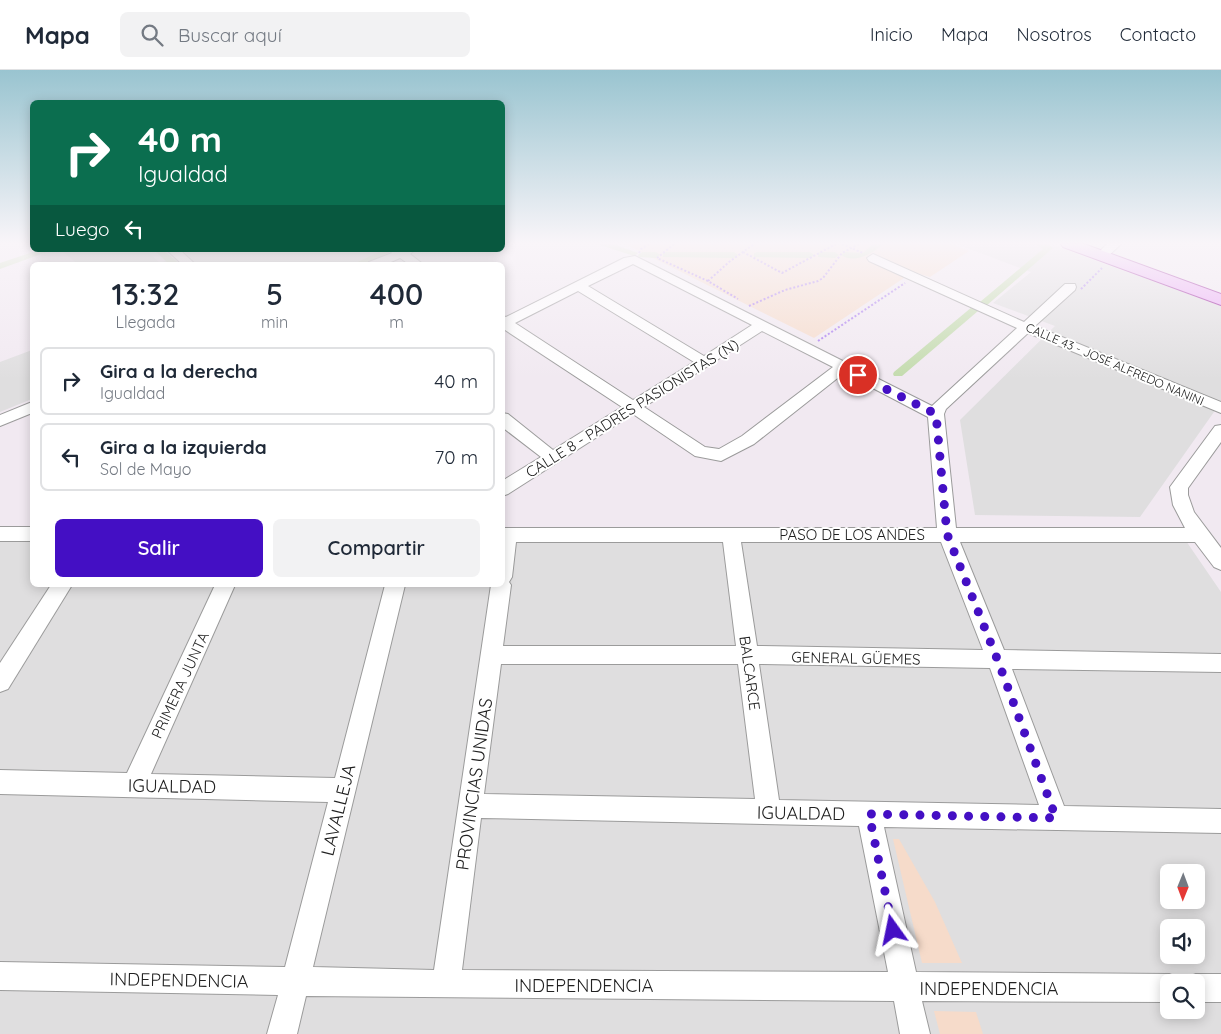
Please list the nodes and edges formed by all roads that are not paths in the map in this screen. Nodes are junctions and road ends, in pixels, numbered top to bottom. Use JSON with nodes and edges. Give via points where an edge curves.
{"nodes":[{"id":1,"x":572,"y":289,"type":"edge"},
{"id":2,"x":583,"y":289,"type":"edge"},
{"id":3,"x":692,"y":289,"type":"edge"},
{"id":4,"x":944,"y":289,"type":"edge"},
{"id":5,"x":1068,"y":289,"type":"edge"},
{"id":6,"x":1195,"y":289,"type":"edge"},
{"id":7,"x":1221,"y":300,"type":"edge"},
{"id":8,"x":505,"y":322,"type":"edge"},
{"id":9,"x":505,"y":323,"type":"edge"},
{"id":10,"x":762,"y":325,"type":"junction"},
{"id":11,"x":1025,"y":326,"type":"junction"},
{"id":12,"x":704,"y":362,"type":"junction"},
{"id":13,"x":842,"y":367,"type":"junction"},
{"id":14,"x":633,"y":407,"type":"junction"},
{"id":15,"x":30,"y":408,"type":"edge"},
{"id":16,"x":1221,"y":408,"type":"edge"},
{"id":17,"x":936,"y":414,"type":"junction"},
{"id":18,"x":0,"y":420,"type":"edge"},
{"id":19,"x":505,"y":420,"type":"edge"},
{"id":20,"x":1221,"y":430,"type":"edge"},
{"id":21,"x":553,"y":458,"type":"junction"},
{"id":22,"x":505,"y":488,"type":"edge"},
{"id":23,"x":0,"y":534,"type":"edge"},
{"id":24,"x":30,"y":534,"type":"edge"},
{"id":25,"x":731,"y":534,"type":"junction"},
{"id":26,"x":947,"y":534,"type":"junction"},
{"id":27,"x":505,"y":535,"type":"edge"},
{"id":28,"x":1202,"y":535,"type":"junction"},
{"id":29,"x":1221,"y":562,"type":"edge"},
{"id":30,"x":61,"y":587,"type":"edge"},
{"id":31,"x":224,"y":587,"type":"edge"},
{"id":32,"x":395,"y":587,"type":"edge"},
{"id":33,"x":502,"y":587,"type":"edge"},
{"id":34,"x":492,"y":655,"type":"junction"},
{"id":35,"x":748,"y":655,"type":"junction"},
{"id":36,"x":998,"y":661,"type":"junction"},
{"id":37,"x":1221,"y":663,"type":"edge"},
{"id":38,"x":0,"y":682,"type":"edge"},
{"id":39,"x":0,"y":782,"type":"edge"},
{"id":40,"x":134,"y":785,"type":"junction"},
{"id":41,"x":344,"y":790,"type":"junction"},
{"id":42,"x":471,"y":806,"type":"junction"},
{"id":43,"x":769,"y":813,"type":"junction"},
{"id":44,"x":869,"y":814,"type":"junction"},
{"id":45,"x":1056,"y":818,"type":"junction"},
{"id":46,"x":1221,"y":820,"type":"edge"},
{"id":47,"x":0,"y":976,"type":"edge"},
{"id":48,"x":295,"y":982,"type":"junction"},
{"id":49,"x":446,"y":984,"type":"junction"},
{"id":50,"x":905,"y":988,"type":"junction"},
{"id":51,"x":1160,"y":988,"type":"edge"},
{"id":52,"x":1205,"y":988,"type":"edge"},
{"id":53,"x":1221,"y":988,"type":"edge"},
{"id":54,"x":282,"y":1034,"type":"edge"},
{"id":55,"x":914,"y":1034,"type":"edge"}],
"edges":[{"from":1,"to":8,"type":"street"},
{"from":2,"to":12,"type":"street"},
{"from":3,"to":10,"type":"street"},
{"from":4,"to":11,"type":"street","name":"CALLE 43 - JOSÉ ALFREDO NANINI"},
{"from":5,"to":11,"type":"street"},
{"from":6,"to":7,"type":"main road"},
{"from":9,"to":14,"type":"street"},
{"from":10,"to":12,"type":"street","name":"CALLE 8 - PADRES PASIONISTAS (N)"},
{"from":10,"to":13,"type":"street"},
{"from":11,"to":16,"type":"street","name":"CALLE 43 - JOSÉ ALFREDO NANINI"},
{"from":11,"to":17,"type":"street","via":[[940,406]]},
{"from":12,"to":14,"type":"street","name":"CALLE 8 - PADRES PASIONISTAS (N)"},
{"from":13,"to":14,"type":"street","via":[[748,440],[726,453],[710,455],[700,452]]},
{"from":13,"to":17,"type":"street"},
{"from":14,"to":21,"type":"street","name":"CALLE 8 - PADRES PASIONISTAS (N)"},
{"from":15,"to":18,"type":"street"},
{"from":17,"to":26,"type":"street"},
{"from":19,"to":21,"type":"street"},
{"from":20,"to":28,"type":"street","via":[[1179,487],[1183,508]]},
{"from":21,"to":22,"type":"street","name":"CALLE 8 - PADRES PASIONISTAS (N)"},
{"from":23,"to":24,"type":"street"},
{"from":25,"to":26,"type":"street","name":"PASO DE LOS ANDES"},
{"from":25,"to":27,"type":"street","name":"PASO DE LOS ANDES"},
{"from":25,"to":35,"type":"street","name":"BALCARCE"},
{"from":26,"to":28,"type":"street","name":"PASO DE LOS ANDES"},
{"from":26,"to":36,"type":"street"},
{"from":28,"to":29,"type":"street"},
{"from":30,"to":38,"type":"street"},
{"from":31,"to":40,"type":"street","name":"PRIMERA JUNTA"},
{"from":32,"to":41,"type":"street","name":"LAVALLEJA"},
{"from":33,"to":34,"type":"street","name":"PROVINCIAS UNIDAS"},
{"from":34,"to":35,"type":"street","name":"GENERAL GÜEMES"},
{"from":34,"to":42,"type":"street","name":"PROVINCIAS UNIDAS"},
{"from":35,"to":36,"type":"street","name":"GENERAL GÜEMES"},
{"from":35,"to":43,"type":"street","name":"BALCARCE"},
{"from":36,"to":37,"type":"street","name":"GENERAL GÜEMES"},
{"from":36,"to":45,"type":"street"},
{"from":39,"to":40,"type":"street","name":"IGUALDAD"},
{"from":40,"to":41,"type":"street","name":"IGUALDAD"},
{"from":41,"to":48,"type":"street","name":"LAVALLEJA"},
{"from":42,"to":43,"type":"street","name":"IGUALDAD"},
{"from":42,"to":49,"type":"street","name":"PROVINCIAS UNIDAS"},
{"from":43,"to":44,"type":"street","name":"IGUALDAD"},
{"from":44,"to":45,"type":"street","name":"IGUALDAD"},
{"from":44,"to":50,"type":"street"},
{"from":45,"to":46,"type":"street","name":"IGUALDAD"},
{"from":47,"to":48,"type":"street","name":"INDEPENDENCIA"},
{"from":48,"to":49,"type":"street","name":"INDEPENDENCIA"},
{"from":48,"to":54,"type":"street","name":"LAVALLEJA"},
{"from":49,"to":50,"type":"street","name":"INDEPENDENCIA"},
{"from":50,"to":51,"type":"street","name":"INDEPENDENCIA"},
{"from":50,"to":55,"type":"street"},
{"from":52,"to":53,"type":"street"}]}
